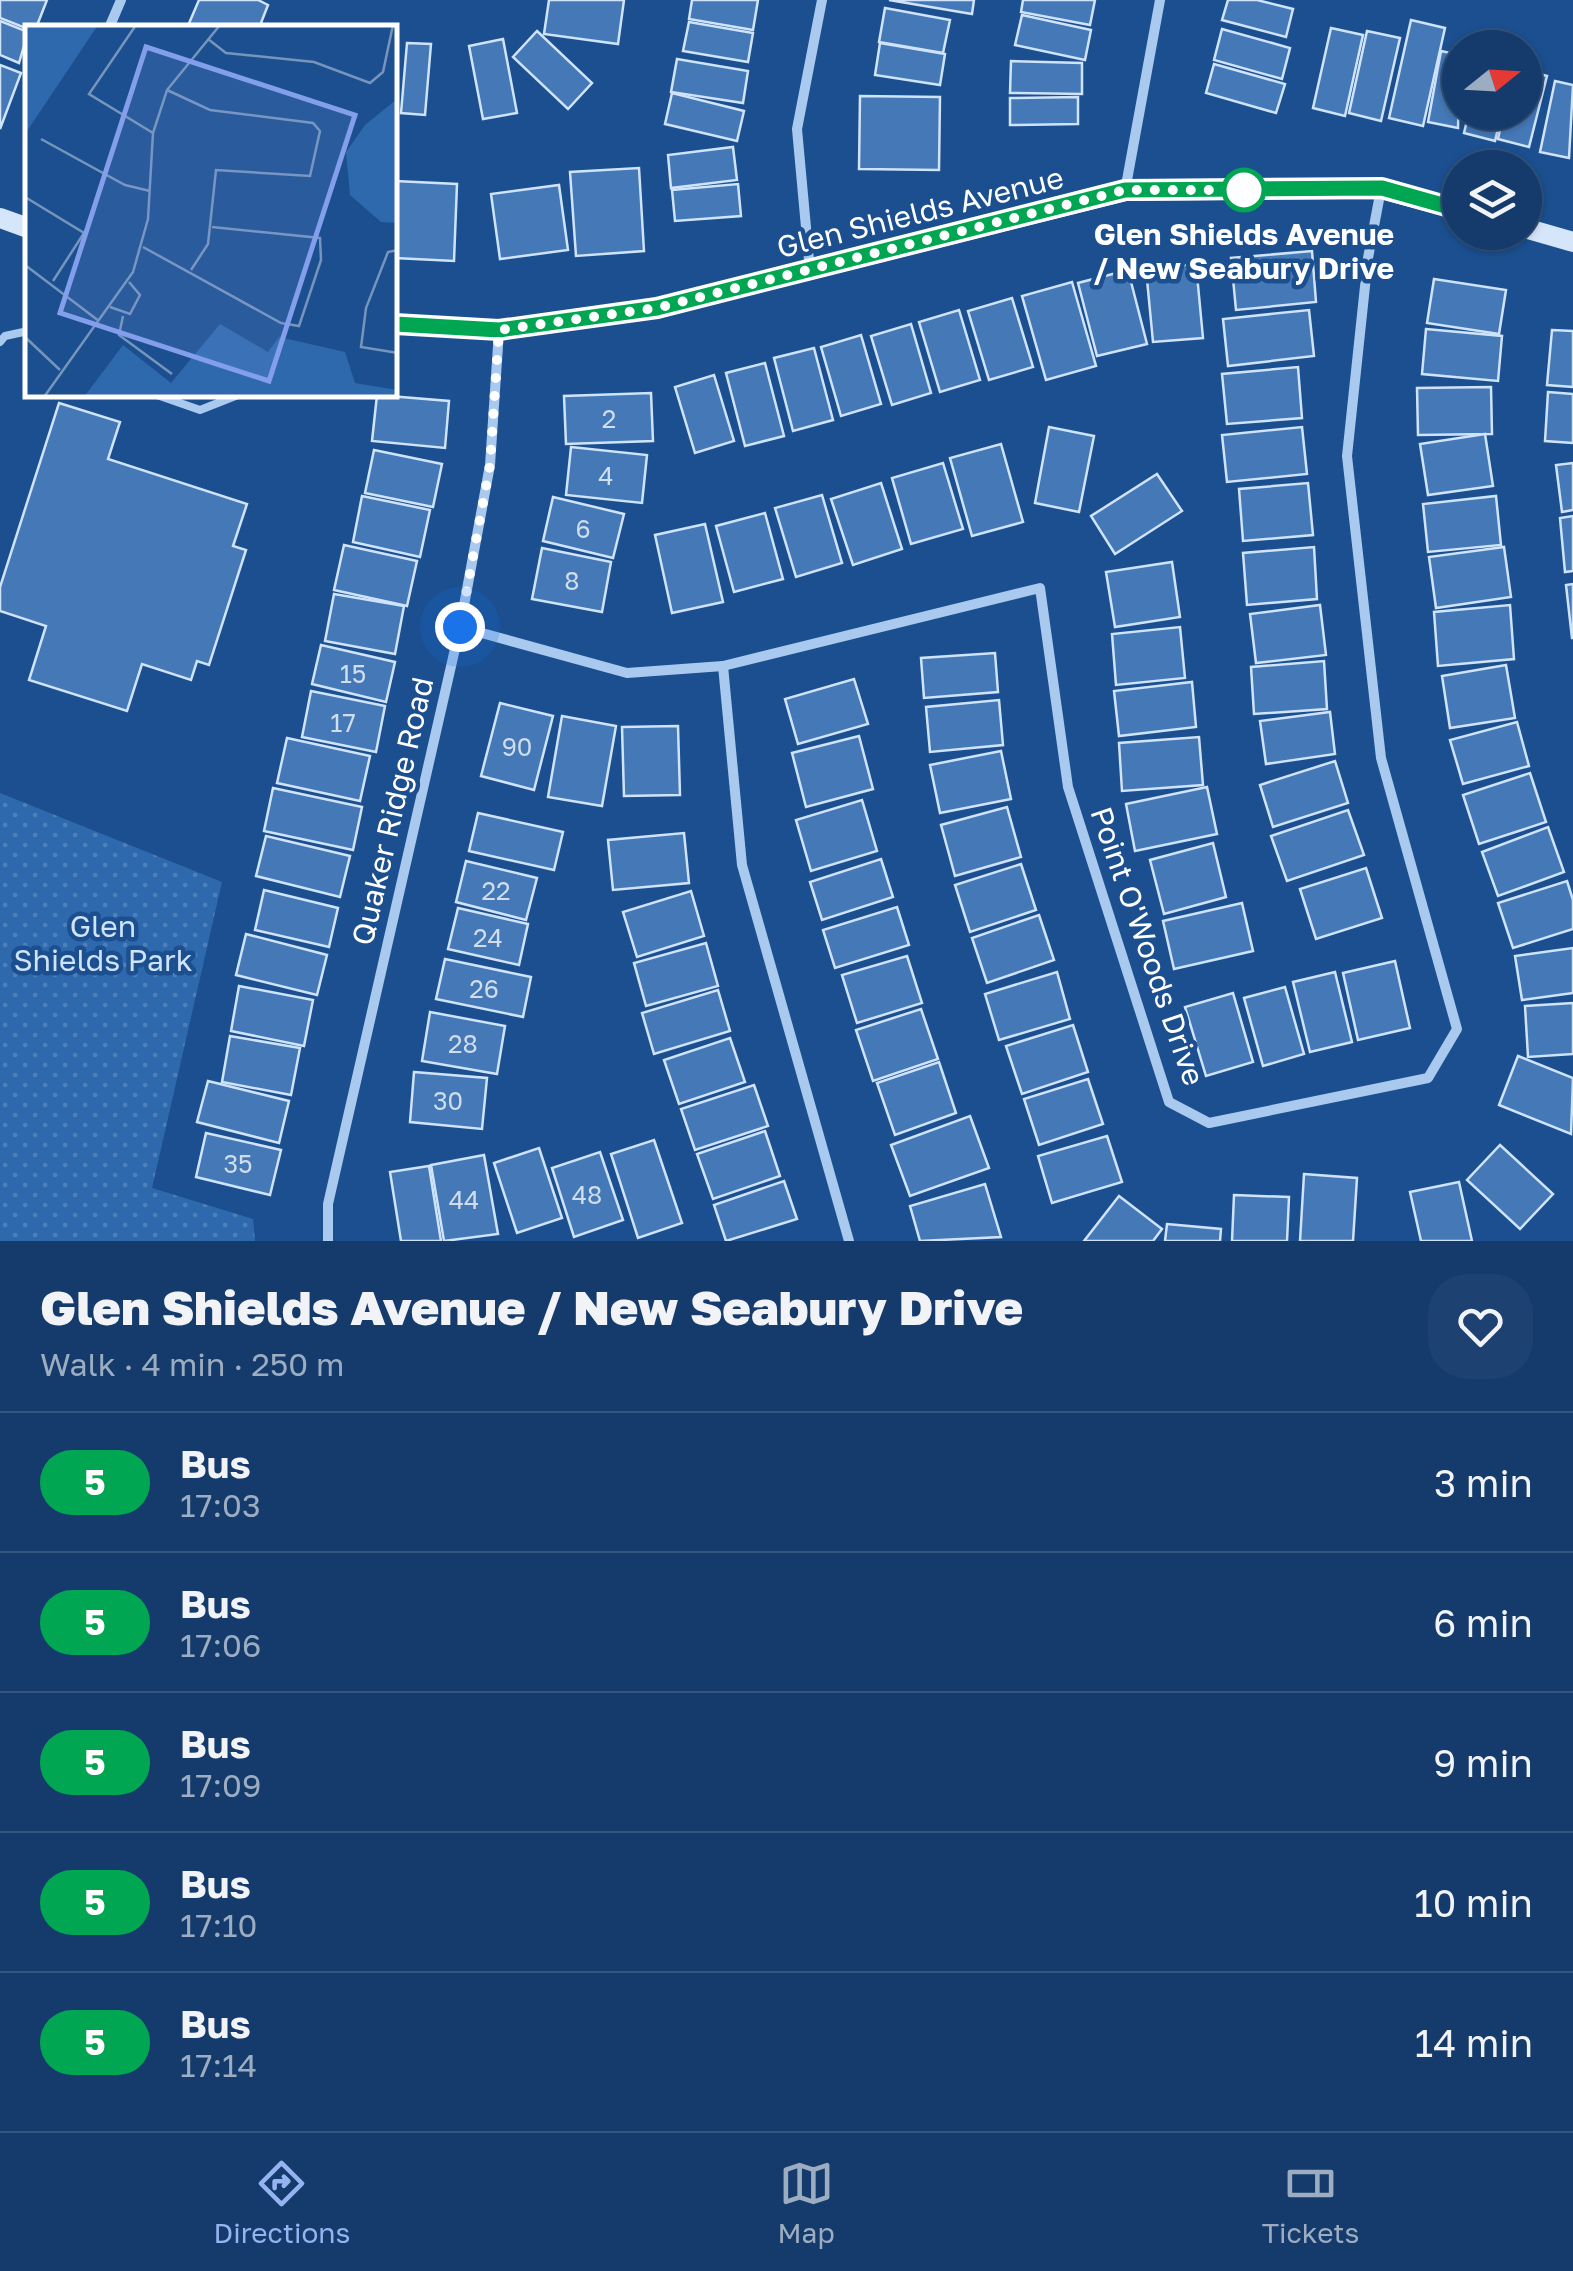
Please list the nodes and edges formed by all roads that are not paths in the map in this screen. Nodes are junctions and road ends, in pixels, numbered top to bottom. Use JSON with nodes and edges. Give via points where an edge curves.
{"nodes":[{"id":1,"x":121,"y":0,"type":"edge"},
{"id":2,"x":822,"y":0,"type":"edge"},
{"id":3,"x":1160,"y":0,"type":"edge"},
{"id":4,"x":110,"y":25,"type":"edge"},
{"id":5,"x":1382,"y":188,"type":"junction"},
{"id":6,"x":1125,"y":190,"type":"junction"},
{"id":7,"x":1442,"y":205,"type":"edge"},
{"id":8,"x":0,"y":218,"type":"edge"},
{"id":9,"x":25,"y":224,"type":"edge"},
{"id":10,"x":1542,"y":233,"type":"edge"},
{"id":11,"x":1573,"y":242,"type":"edge"},
{"id":12,"x":810,"y":272,"type":"junction"},
{"id":13,"x":398,"y":324,"type":"edge"},
{"id":14,"x":499,"y":330,"type":"junction"},
{"id":15,"x":25,"y":331,"type":"edge"},
{"id":16,"x":0,"y":342,"type":"edge"},
{"id":17,"x":166,"y":398,"type":"edge"},
{"id":18,"x":230,"y":398,"type":"edge"},
{"id":19,"x":460,"y":627,"type":"junction"},
{"id":20,"x":723,"y":666,"type":"junction"},
{"id":21,"x":328,"y":1241,"type":"edge"},
{"id":22,"x":849,"y":1241,"type":"edge"}],
"edges":[{"from":1,"to":4,"type":"street"},
{"from":2,"to":12,"type":"street","via":[[798,129]]},
{"from":3,"to":6,"type":"street"},
{"from":5,"to":6,"type":"street","name":"Glen Shields Avenue"},
{"from":5,"to":7,"type":"street","name":"Glen Shields Avenue"},
{"from":5,"to":20,"type":"street","name":"Point O'Woods Drive","via":[[1347,456],[1381,758],[1457,1029],[1428,1078],[1209,1123],[1170,1102],[1068,786],[1040,588]]},
{"from":6,"to":12,"type":"street","name":"Glen Shields Avenue"},
{"from":8,"to":9,"type":"street"},
{"from":10,"to":11,"type":"street"},
{"from":12,"to":14,"type":"street","name":"Glen Shields Avenue","via":[[657,308]]},
{"from":13,"to":14,"type":"street","name":"Glen Shields Avenue"},
{"from":14,"to":19,"type":"street","name":"Quaker Ridge Road","via":[[490,465]]},
{"from":15,"to":16,"type":"lane"},
{"from":17,"to":18,"type":"lane","via":[[200,410]]},
{"from":19,"to":20,"type":"street","name":"Point O'Woods Drive","via":[[627,673]]},
{"from":19,"to":21,"type":"street","name":"Quaker Ridge Road","via":[[328,1204]]},
{"from":20,"to":22,"type":"street","via":[[742,865]]}]}
